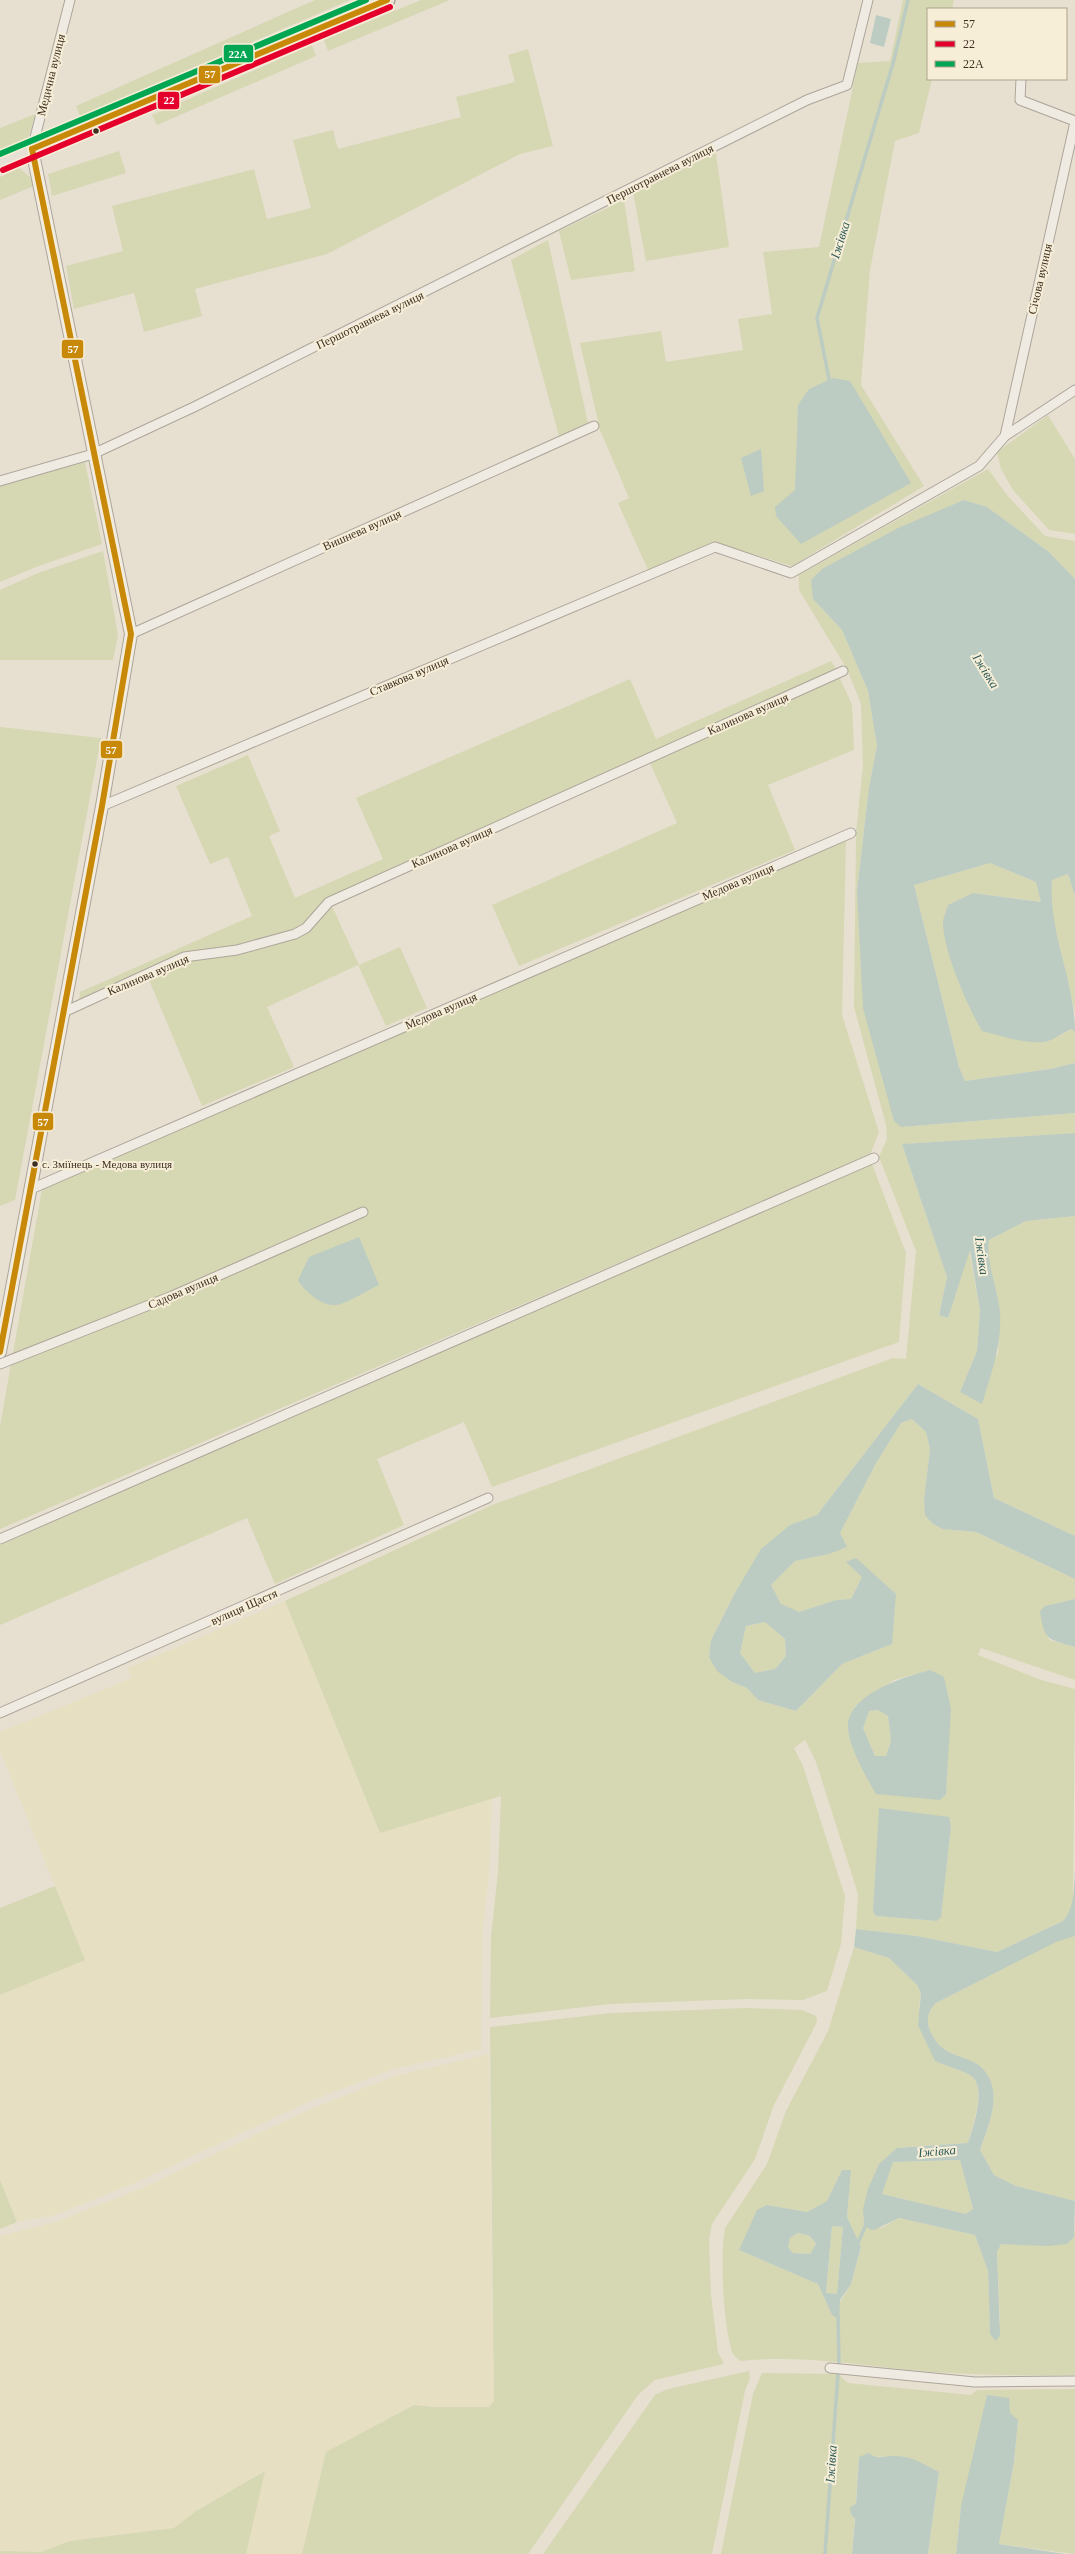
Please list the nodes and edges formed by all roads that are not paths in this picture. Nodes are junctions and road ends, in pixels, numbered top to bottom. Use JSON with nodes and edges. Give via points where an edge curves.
{"nodes":[{"id":1,"x":70,"y":0,"type":"edge"},
{"id":2,"x":387,"y":0,"type":"edge"},
{"id":3,"x":868,"y":0,"type":"edge"},
{"id":4,"x":1021,"y":80,"type":"edge"},
{"id":5,"x":1075,"y":121,"type":"edge"},
{"id":6,"x":32,"y":149,"type":"junction"},
{"id":7,"x":0,"y":163,"type":"edge"},
{"id":8,"x":1075,"y":390,"type":"edge"},
{"id":9,"x":594,"y":426,"type":"dead end"},
{"id":10,"x":1005,"y":436,"type":"junction"},
{"id":11,"x":93,"y":454,"type":"junction"},
{"id":12,"x":0,"y":481,"type":"edge"},
{"id":13,"x":131,"y":634,"type":"junction"},
{"id":14,"x":843,"y":671,"type":"dead end"},
{"id":15,"x":102,"y":806,"type":"junction"},
{"id":16,"x":850,"y":833,"type":"dead end"},
{"id":17,"x":64,"y":1012,"type":"junction"},
{"id":18,"x":874,"y":1158,"type":"dead end"},
{"id":19,"x":30,"y":1189,"type":"junction"},
{"id":20,"x":363,"y":1212,"type":"dead end"},
{"id":21,"x":0,"y":1352,"type":"edge"},
{"id":22,"x":0,"y":1364,"type":"edge"},
{"id":23,"x":488,"y":1498,"type":"dead end"},
{"id":24,"x":0,"y":1539,"type":"edge"},
{"id":25,"x":0,"y":1713,"type":"edge"},
{"id":26,"x":830,"y":2368,"type":"dead end"},
{"id":27,"x":1075,"y":2381,"type":"edge"}],
"edges":[{"from":1,"to":6,"type":"street","name":"Медична вулиця"},
{"from":2,"to":6,"type":"main road"},
{"from":3,"to":11,"type":"street","name":"Першотравнева вулиця","via":[[847,85],[807,100],[202,404]]},
{"from":4,"to":5,"type":"street","via":[[1020,100]]},
{"from":5,"to":10,"type":"street","name":"Січова вулиця"},
{"from":6,"to":7,"type":"main road"},
{"from":6,"to":11,"type":"street"},
{"from":8,"to":10,"type":"street"},
{"from":9,"to":13,"type":"street","name":"Вишнева вулиця"},
{"from":10,"to":15,"type":"street","name":"Ставкова вулиця","via":[[979,466],[791,573],[715,547]]},
{"from":11,"to":12,"type":"street"},
{"from":11,"to":13,"type":"street"},
{"from":13,"to":15,"type":"street"},
{"from":14,"to":17,"type":"street","name":"Калинова вулиця","via":[[329,902],[306,928],[295,934],[238,950],[184,957]]},
{"from":15,"to":17,"type":"street"},
{"from":16,"to":19,"type":"street","name":"Медова вулиця"},
{"from":17,"to":19,"type":"street"},
{"from":18,"to":24,"type":"street"},
{"from":19,"to":21,"type":"street"},
{"from":20,"to":22,"type":"street","name":"Садова вулиця","via":[[172,1296]]},
{"from":23,"to":25,"type":"street","name":"вулиця Щастя"},
{"from":26,"to":27,"type":"street","via":[[975,2382]]}]}
